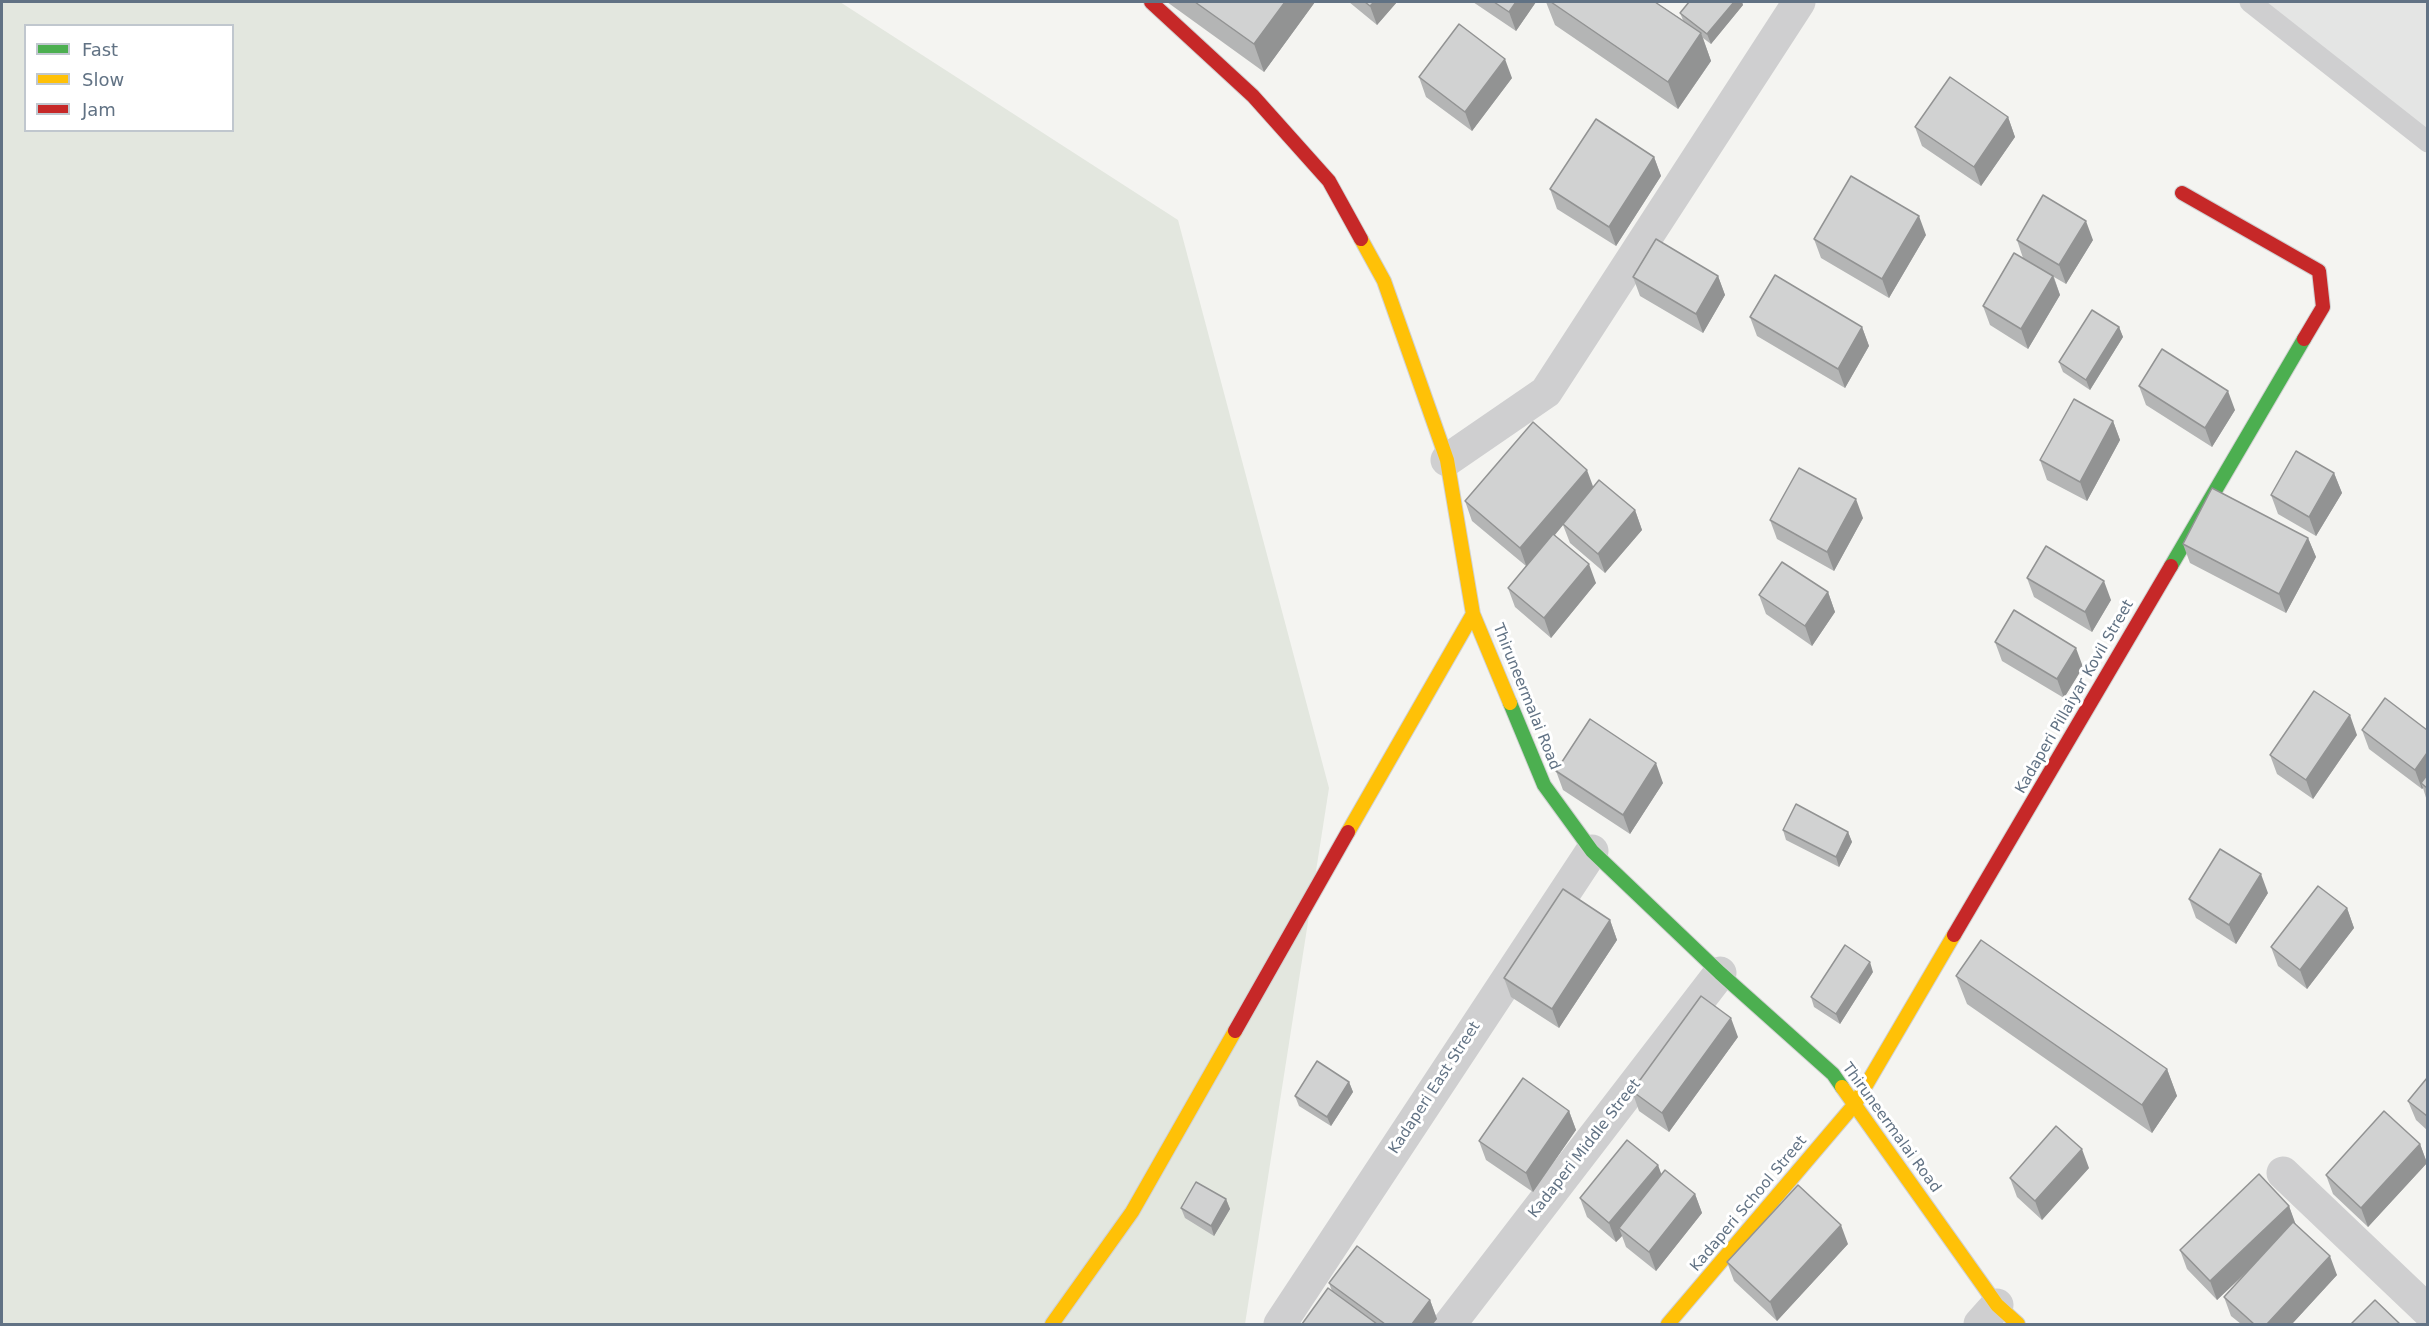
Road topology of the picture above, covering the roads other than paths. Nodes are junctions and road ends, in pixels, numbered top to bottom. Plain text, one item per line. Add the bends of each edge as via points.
1 (1151, 2) edge
2 (1799, 2) edge
3 (2250, 2) edge
4 (2427, 142) edge
5 (2182, 193) dead end
6 (1447, 460) junction
7 (1473, 614) junction
8 (1592, 852) junction
9 (1720, 973) junction
10 (1855, 1104) junction
11 (2283, 1173) dead end
12 (2427, 1311) edge
13 (1999, 1318) edge
14 (1052, 1324) edge
15 (1280, 1324) edge
16 (1450, 1324) edge
17 (1668, 1324) edge

1 - 6 street, Thiruneermalai Road via 1253,96 1329,181 1384,281
2 - 6 street via 1546,392
3 - 4 lane
5 - 10 street, Kadaperi Pillaiyar Kovil Street via 2319,271 2323,307
6 - 7 street, Thiruneermalai Road
7 - 8 street, Thiruneermalai Road via 1544,785
7 - 14 street via 1132,1212
8 - 9 street, Thiruneermalai Road
8 - 15 street, Kadaperi East Street
9 - 10 street, Thiruneermalai Road via 1833,1074
9 - 16 street, Kadaperi Middle Street
10 - 13 street, Thiruneermalai Road
10 - 17 street, Kadaperi School Street
11 - 12 street

